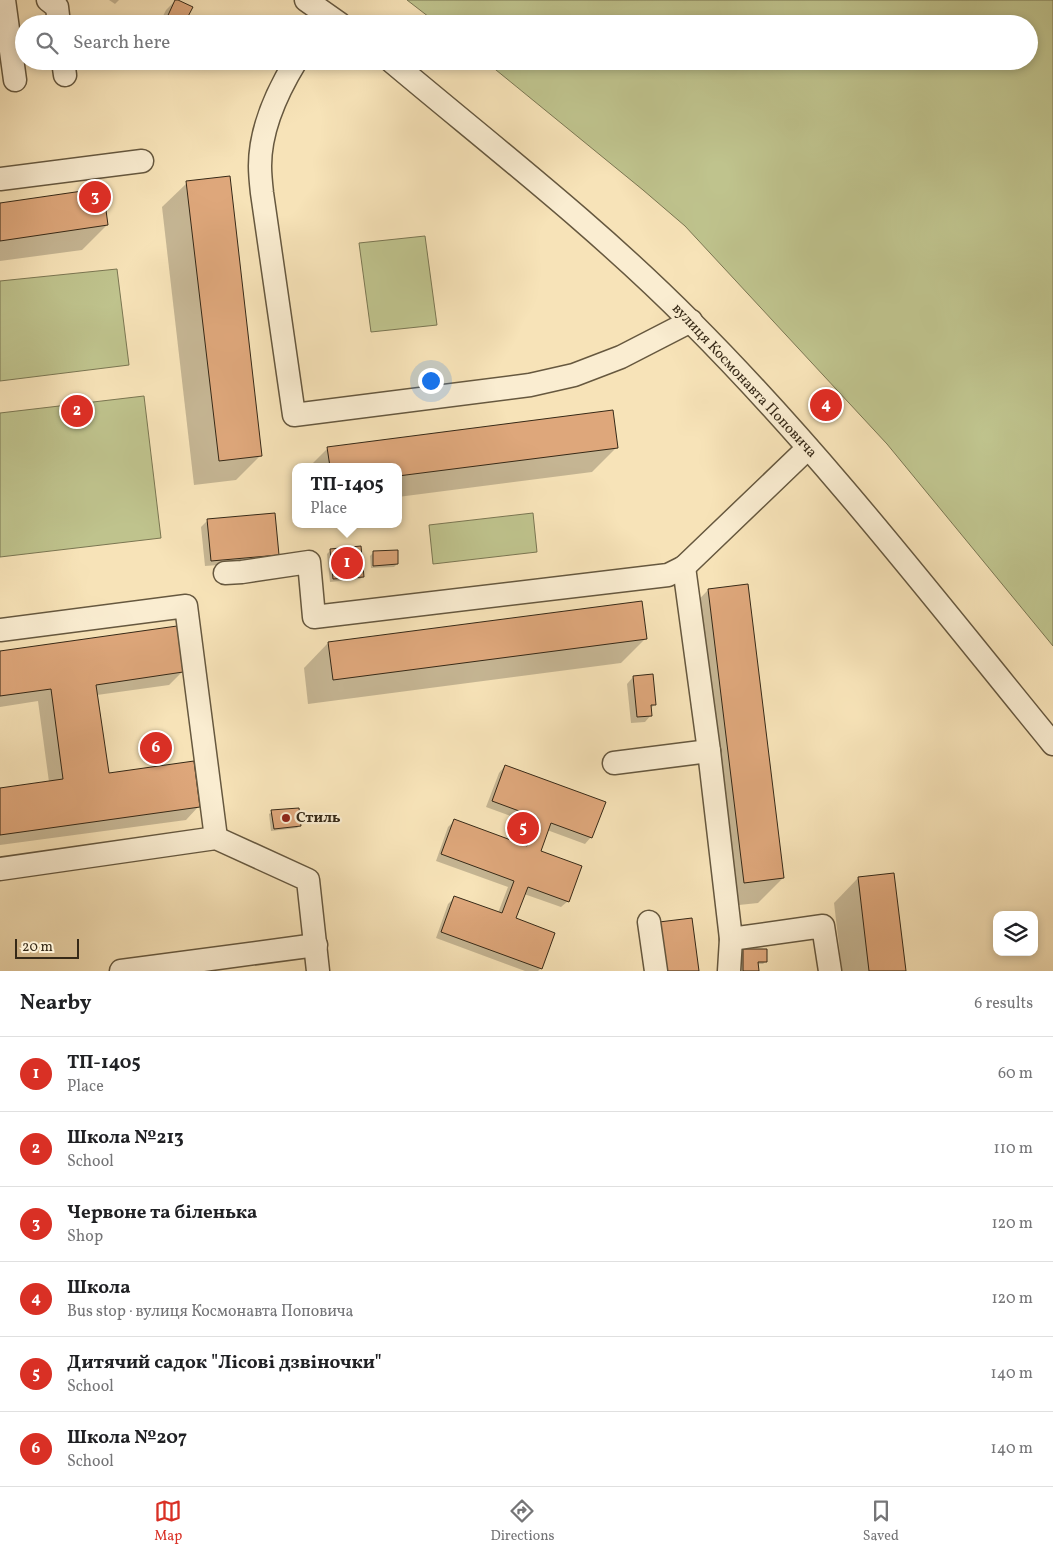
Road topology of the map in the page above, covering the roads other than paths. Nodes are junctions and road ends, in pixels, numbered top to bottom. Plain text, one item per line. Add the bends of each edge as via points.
1 (4, 0) edge
2 (48, 0) edge
3 (306, 0) edge
4 (58, 15) edge
5 (324, 15) edge
6 (291, 70) edge
7 (402, 70) edge
8 (15, 80) dead end
9 (142, 161) dead end
10 (0, 179) edge
11 (690, 321) junction
12 (808, 448) junction
13 (684, 567) junction
14 (225, 573) dead end
15 (0, 630) edge
16 (1053, 744) edge
17 (709, 751) junction
18 (614, 763) dead end
19 (216, 838) junction
20 (0, 869) edge
21 (649, 922) dead end
22 (731, 939) junction
23 (316, 945) junction
24 (121, 971) edge
25 (318, 971) edge
26 (656, 971) edge
27 (728, 971) edge
28 (830, 971) edge

1 - 8 street
2 - 4 street via 57,7
3 - 5 street
6 - 11 street via 274,104 262,140 260,166 294,415 530,385 574,375 621,357
7 - 11 street, вулиця Космонавта Поповича via 593,230
9 - 10 street
11 - 12 street, вулиця Космонавта Поповича
12 - 13 street
12 - 16 street, вулиця Космонавта Поповича
13 - 14 street via 668,575 314,617 310,562
13 - 17 street
15 - 19 street via 186,606
17 - 18 street
17 - 22 street
19 - 20 street
19 - 23 street via 308,880
21 - 26 street
22 - 27 street
22 - 28 street via 823,926
23 - 24 street
23 - 25 street

